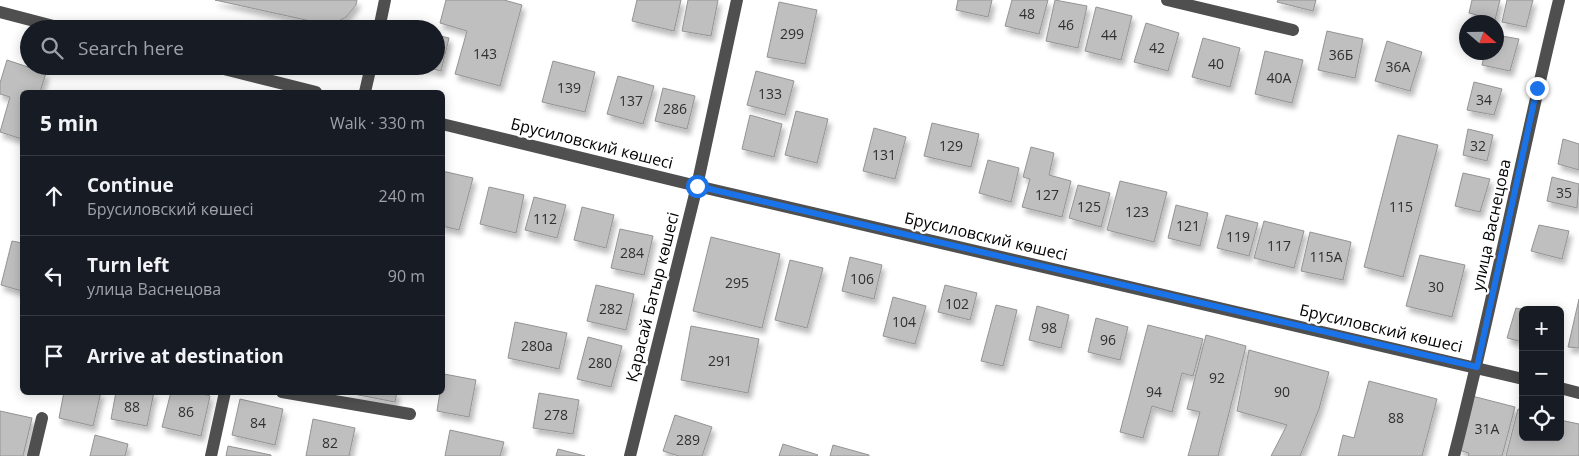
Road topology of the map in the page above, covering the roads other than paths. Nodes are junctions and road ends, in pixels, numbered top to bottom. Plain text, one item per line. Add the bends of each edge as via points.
1 (385, 0) edge
2 (738, 0) edge
3 (1166, 0) edge
4 (1559, 0) edge
5 (0, 12) edge
6 (30, 20) edge
7 (381, 20) edge
8 (1294, 30) dead end
9 (248, 75) edge
10 (369, 75) edge
11 (308, 90) edge
12 (365, 90) edge
13 (445, 125) edge
14 (697, 186) junction
15 (1477, 367) junction
16 (1519, 378) edge
17 (1564, 389) edge
18 (1579, 393) edge
19 (224, 395) edge
20 (299, 395) edge
21 (410, 414) dead end
22 (42, 418) dead end
23 (33, 456) edge
24 (211, 456) edge
25 (630, 456) edge
26 (1454, 456) edge

1 - 7 street
2 - 14 street, Қарасай Батыр көшесі
3 - 8 street
4 - 15 street, улица Васнецова
5 - 6 street
9 - 11 street
10 - 12 street
13 - 14 street, Брусиловский көшесі
14 - 15 street, Брусиловский көшесі
14 - 25 street, Қарасай Батыр көшесі
15 - 16 street, Брусиловский көшесі
15 - 26 street, улица Васнецова
17 - 18 street
19 - 24 street
20 - 21 street
22 - 23 street

